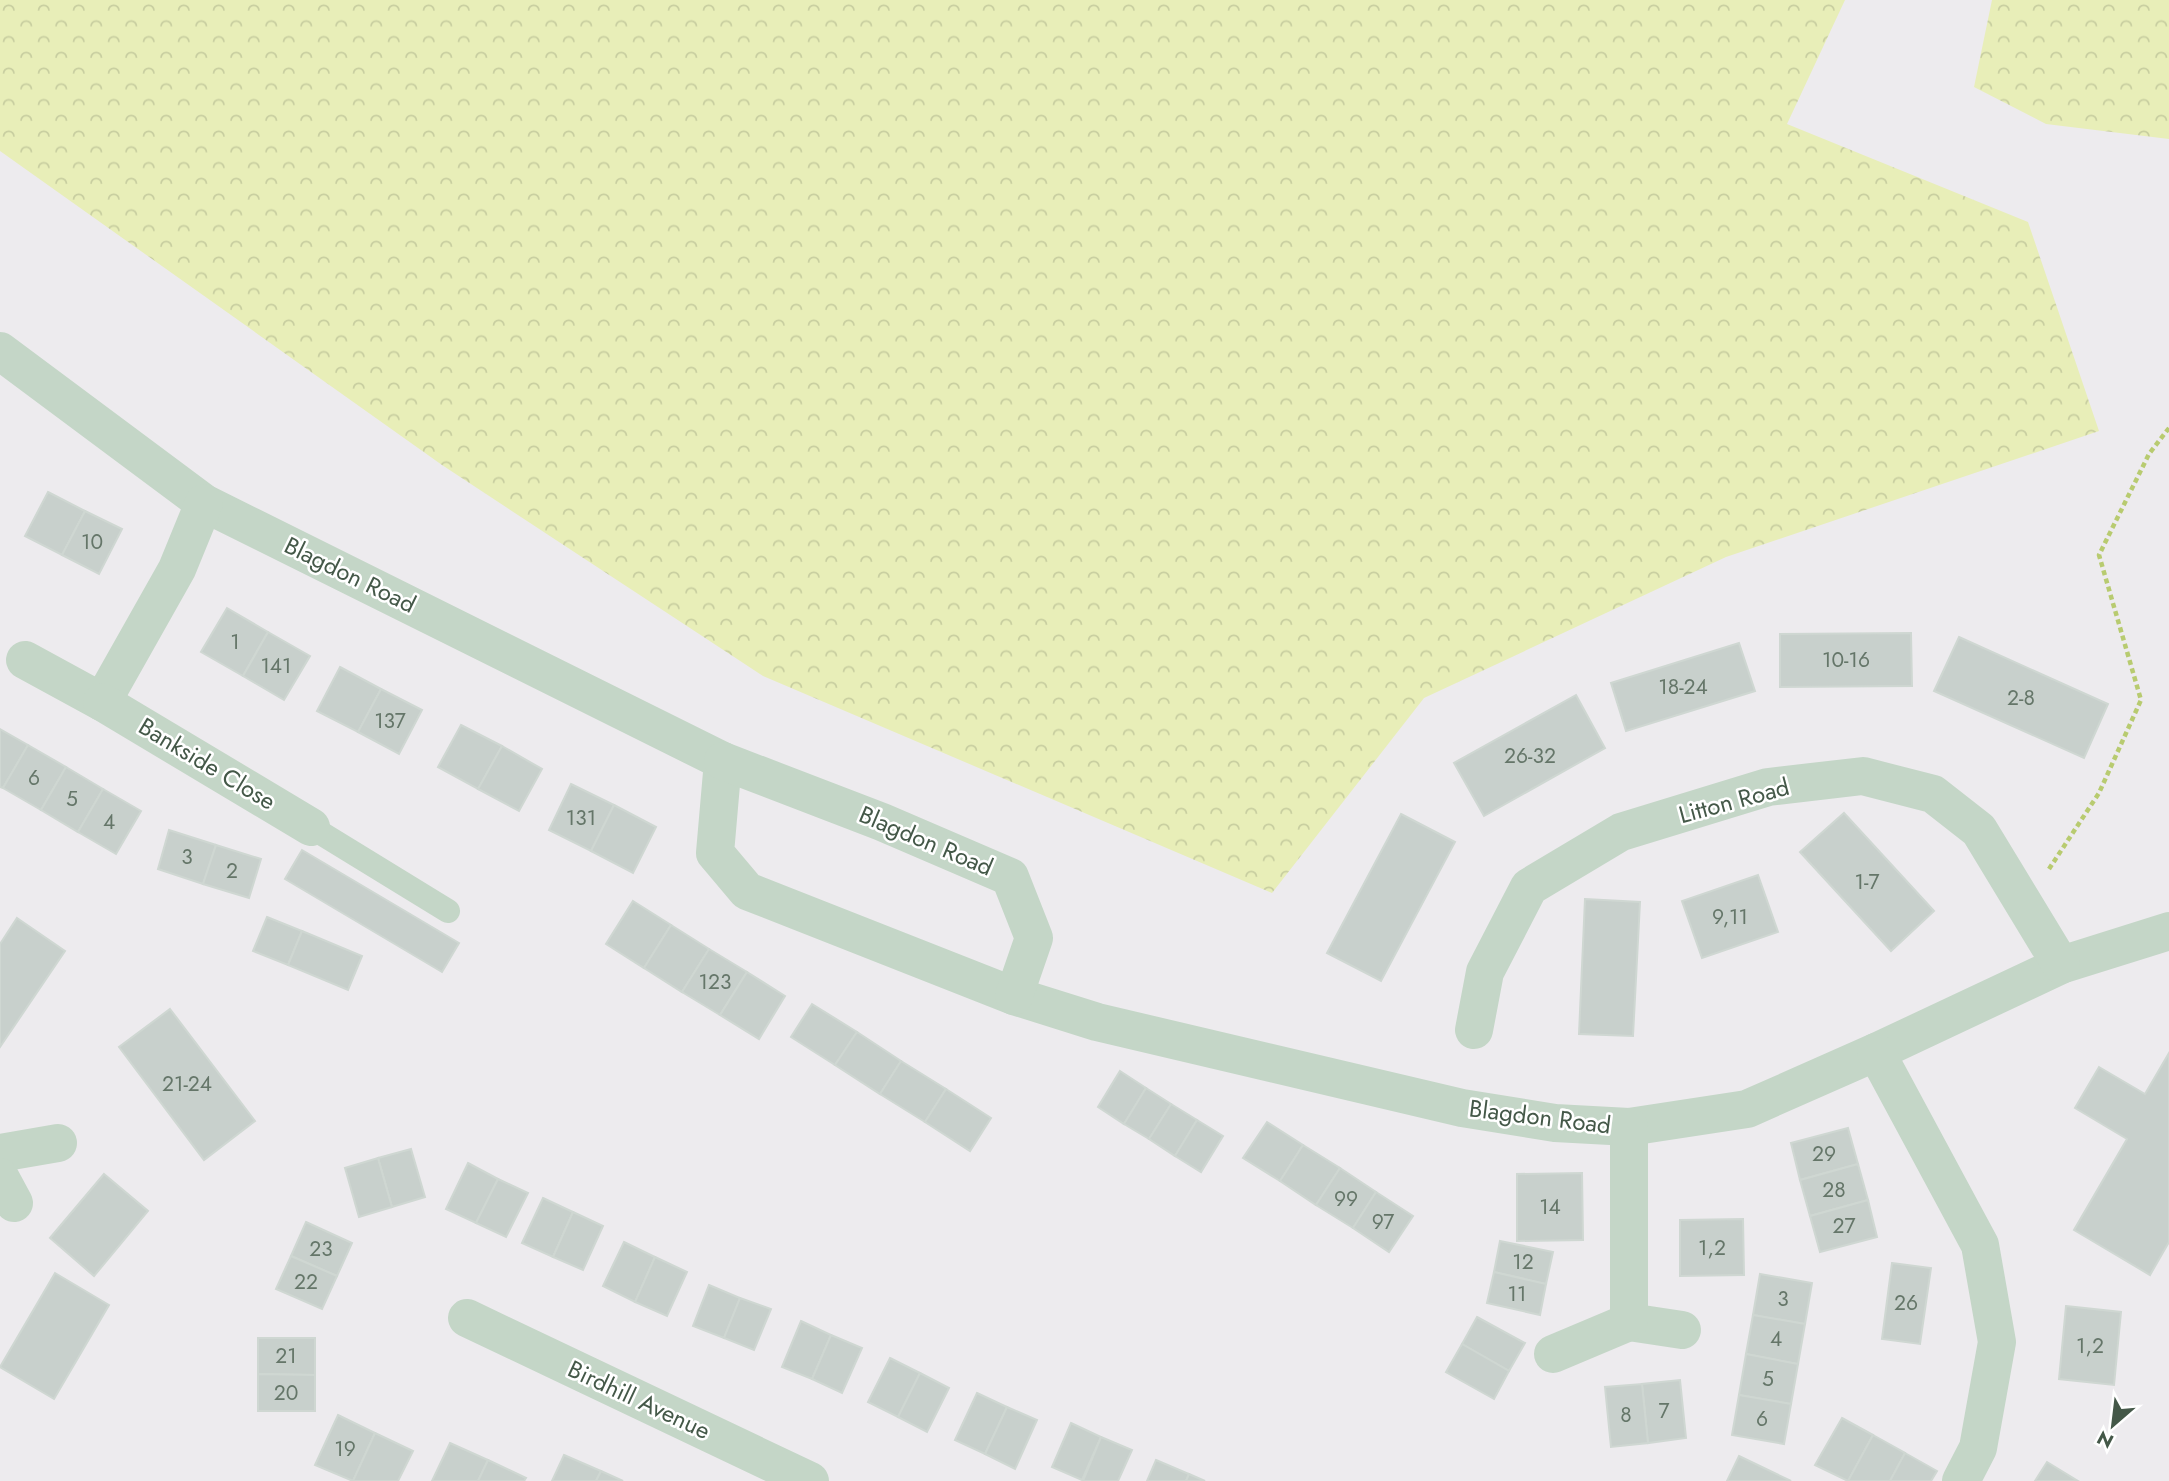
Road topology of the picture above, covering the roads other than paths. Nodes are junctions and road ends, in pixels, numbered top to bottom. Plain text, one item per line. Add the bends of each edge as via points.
1 (0, 351) edge
2 (204, 503) junction
3 (24, 660) dead end
4 (102, 702) junction
5 (723, 761) junction
6 (311, 827) joint
7 (449, 911) dead end
8 (2169, 931) edge
9 (2061, 965) junction
10 (1014, 996) junction
11 (1474, 1030) dead end
12 (1875, 1052) junction
13 (1629, 1127) junction
14 (58, 1143) dead end
15 (0, 1153) edge
16 (467, 1318) dead end
17 (1629, 1322) junction
18 (1682, 1330) dead end
19 (1553, 1354) dead end
20 (810, 1481) edge
21 (1961, 1481) edge

1 - 2 street, Blagdon Road
2 - 4 street via 177,569
2 - 5 street, Blagdon Road
3 - 4 street, Bankside Close
4 - 6 street, Bankside Close
5 - 10 street, Blagdon Road via 715,853 747,891
5 - 10 street, Blagdon Road via 1010,877 1034,938
6 - 7 lane
8 - 9 street, Blagdon Road
9 - 11 street, Litton Road via 1979,830 1933,794 1863,776 1768,787 1621,832 1529,887 1485,972
9 - 12 street, Blagdon Road
10 - 13 street, Blagdon Road via 1097,1022 1462,1108 1555,1123
12 - 13 street, Blagdon Road via 1746,1109
12 - 21 street via 1980,1245 1997,1342 1978,1448
13 - 17 street
14 - 15 street
16 - 20 street, Birdhill Avenue
17 - 18 street
17 - 19 street

